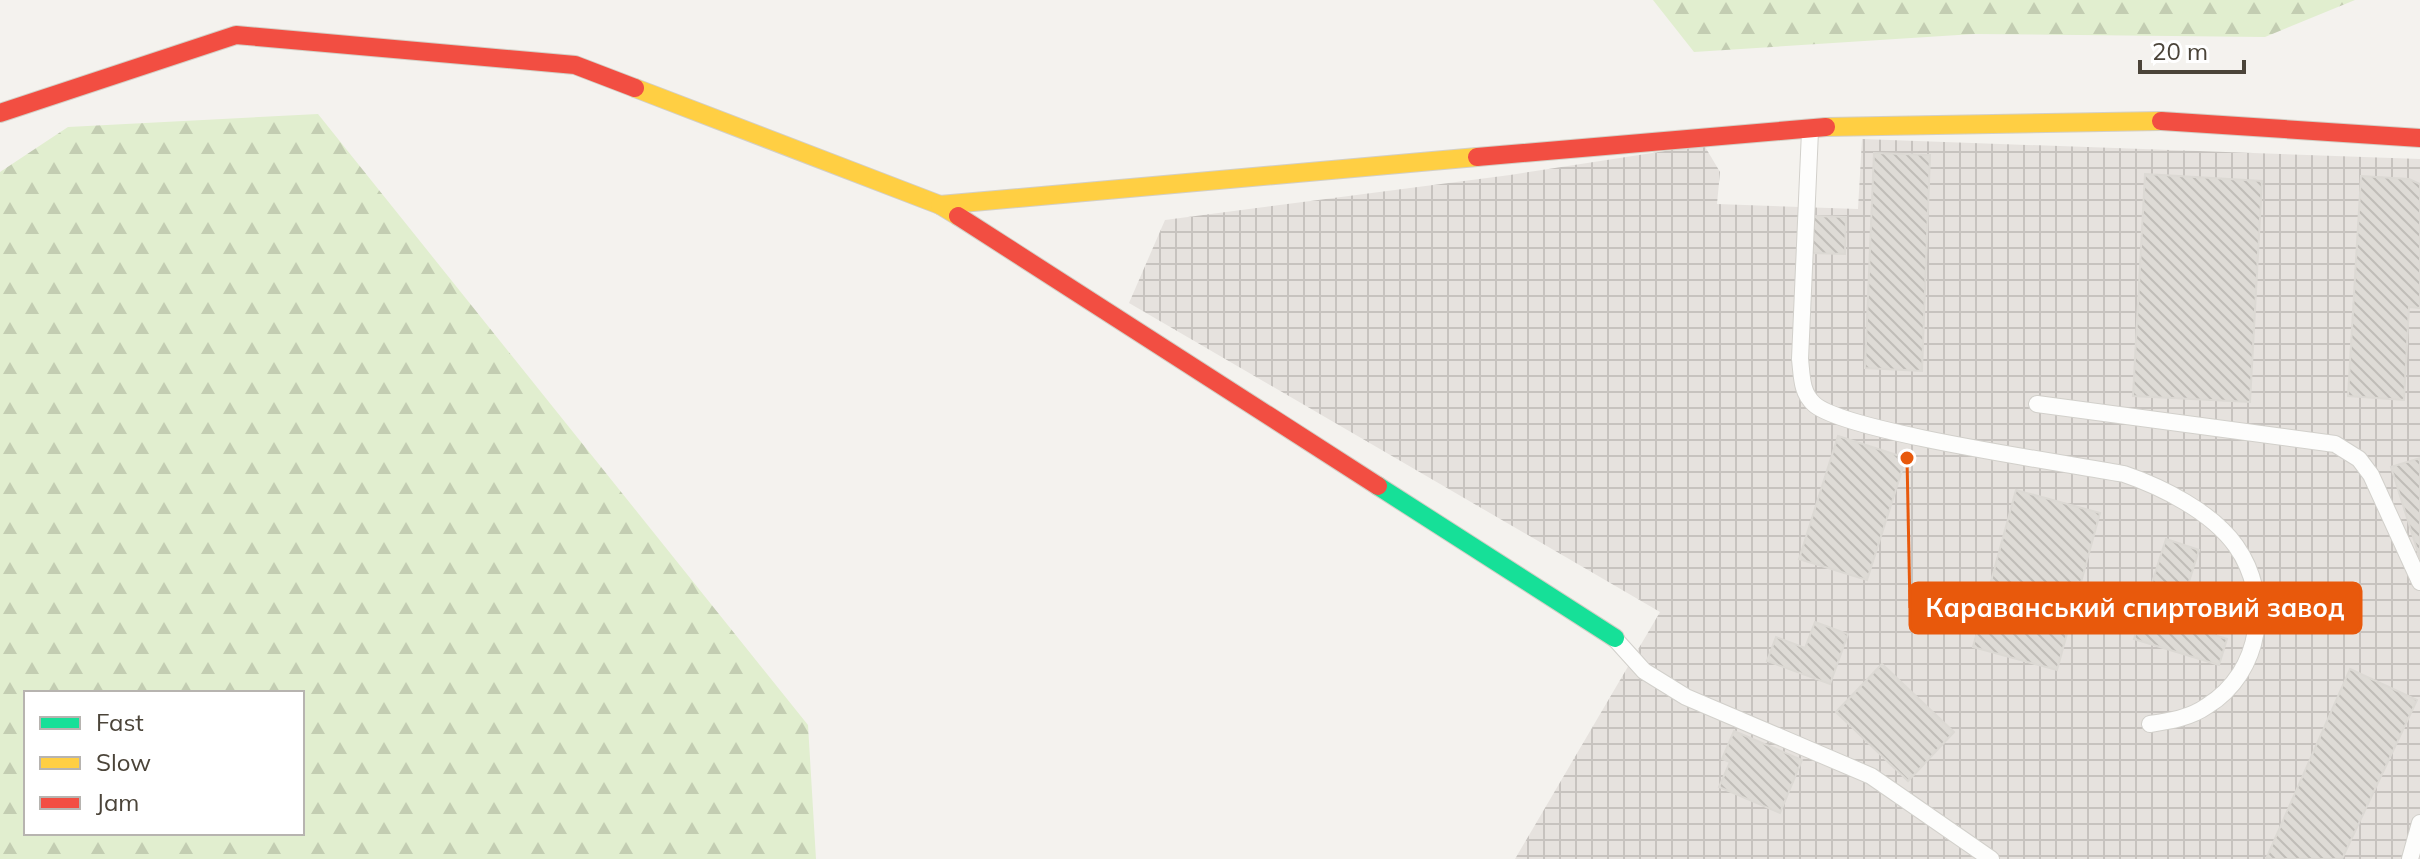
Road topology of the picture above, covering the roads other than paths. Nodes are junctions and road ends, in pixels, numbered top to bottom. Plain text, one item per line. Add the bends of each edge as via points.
1 (0, 113) edge
2 (1810, 128) junction
3 (2420, 138) edge
4 (940, 205) junction
5 (2037, 404) dead end
6 (2420, 582) edge
7 (1615, 638) joint
8 (2150, 724) dead end
9 (2420, 823) edge
10 (1991, 859) edge
11 (2410, 859) edge

1 - 4 street via 236,35 575,65
2 - 3 street via 2158,121
2 - 4 street
2 - 8 lane via 1800,359 1803,389 1816,406 1874,428 2124,474 2155,485 2212,523 2235,544 2250,570 2258,600 2257,631 2248,660 2231,686 2208,706 2180,719
4 - 7 street
5 - 6 lane via 2335,444 2359,459 2371,475
7 - 10 lane via 1644,671 1686,697 1871,776
9 - 11 lane

